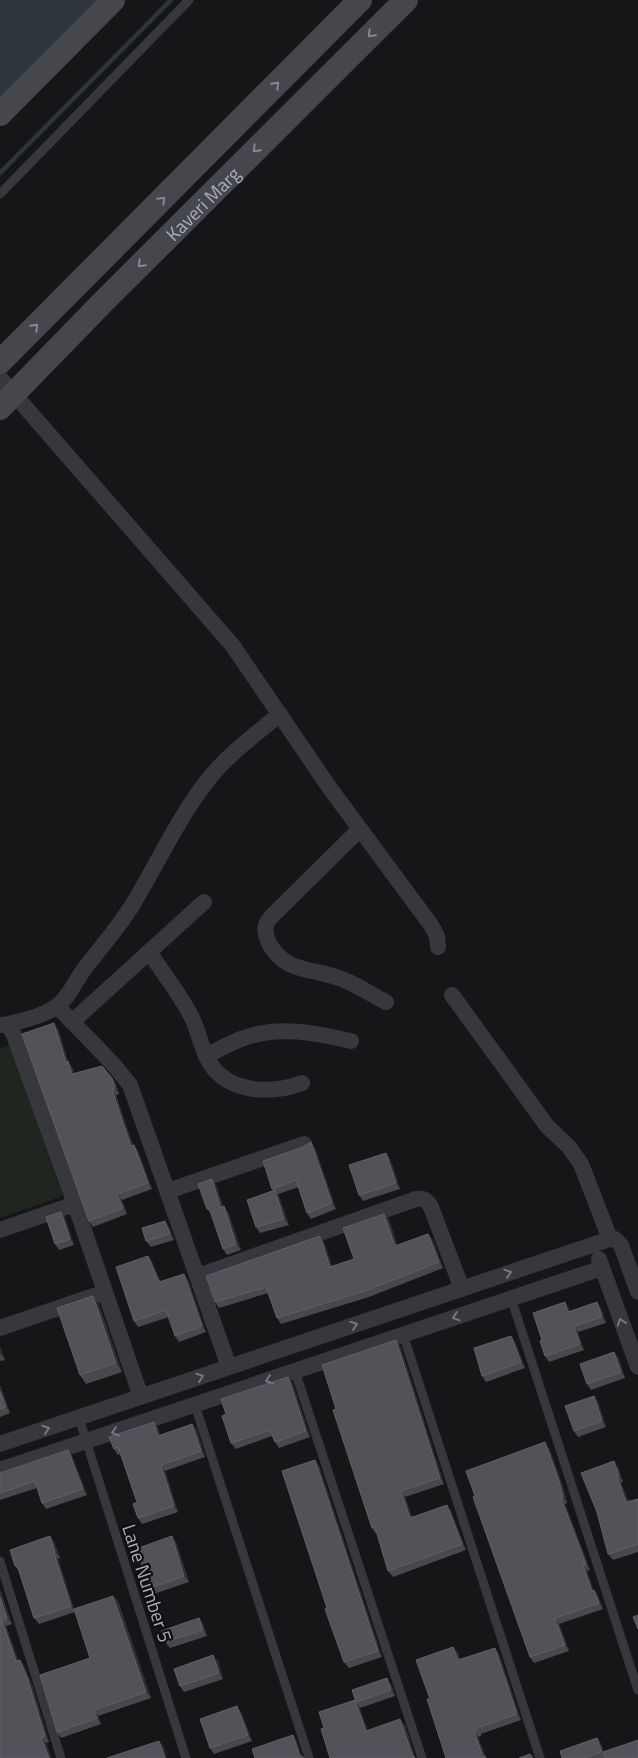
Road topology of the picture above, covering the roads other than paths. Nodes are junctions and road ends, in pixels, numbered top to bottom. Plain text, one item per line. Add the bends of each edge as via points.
1 (113, 0) edge
2 (189, 0) edge
3 (360, 0) edge
4 (406, 0) edge
5 (0, 114) edge
6 (0, 194) edge
7 (0, 362) edge
8 (5, 393) edge
9 (280, 714) junction
10 (360, 829) junction
11 (204, 902) dead end
12 (438, 947) dead end
13 (150, 953) junction
14 (452, 995) dead end
15 (386, 1002) dead end
16 (57, 1006) junction
17 (72, 1022) junction
18 (3, 1025) edge
19 (351, 1041) dead end
20 (206, 1056) junction
21 (302, 1083) dead end
22 (304, 1144) edge
23 (168, 1191) junction
24 (75, 1204) junction
25 (0, 1230) edge
26 (615, 1242) junction
27 (594, 1245) junction
28 (602, 1268) junction
29 (198, 1276) junction
30 (462, 1289) junction
31 (105, 1292) junction
32 (638, 1292) edge
33 (511, 1298) junction
34 (0, 1328) edge
35 (403, 1334) junction
36 (229, 1367) junction
37 (638, 1368) edge
38 (295, 1371) junction
39 (141, 1397) junction
40 (195, 1405) junction
41 (79, 1418) junction
42 (86, 1441) junction
43 (0, 1444) edge
44 (0, 1470) edge
45 (0, 1561) edge
46 (638, 1690) edge
47 (61, 1758) edge
48 (186, 1758) edge
49 (309, 1758) edge
50 (422, 1758) edge
51 (540, 1758) edge

1 - 5 street
2 - 6 lane
7 -> 3 street, Kaveri Marg
4 -> 8 street, Kaveri Marg via 102,303
8 - 9 street via 222,631
9 - 10 street
9 - 16 street via 239,748 208,780 111,936
10 - 12 street via 431,925
10 - 15 street via 272,916 264,928 284,962 345,980
11 - 13 street
13 - 17 street
13 - 20 street via 190,1015
14 - 26 street via 547,1126 582,1164
16 - 17 street
16 - 18 street via 38,1016
17 - 23 street via 130,1085
18 - 24 street via 10,1027 14,1035
19 - 20 street via 309,1033 271,1032 244,1037
20 - 21 street via 215,1071 251,1089 287,1089
22 - 23 street
23 - 29 street
24 - 25 street
24 - 31 street
26 - 27 street
26 - 32 street
27 - 28 street
30 -> 27 street
28 - 33 street
37 -> 28 street
29 - 30 street via 423,1198 431,1207
29 - 36 street
36 -> 30 street
31 - 34 street
31 - 39 street
33 -> 35 street
33 - 46 lane
35 - 38 street
35 - 51 lane
39 -> 36 street
38 -> 40 street
38 - 50 lane
39 - 41 street
40 -> 42 street
40 - 49 lane
41 - 42 lane, Lane Number 5
43 -> 41 street
42 - 44 street
42 - 48 lane, Lane Number 5
45 - 47 lane

